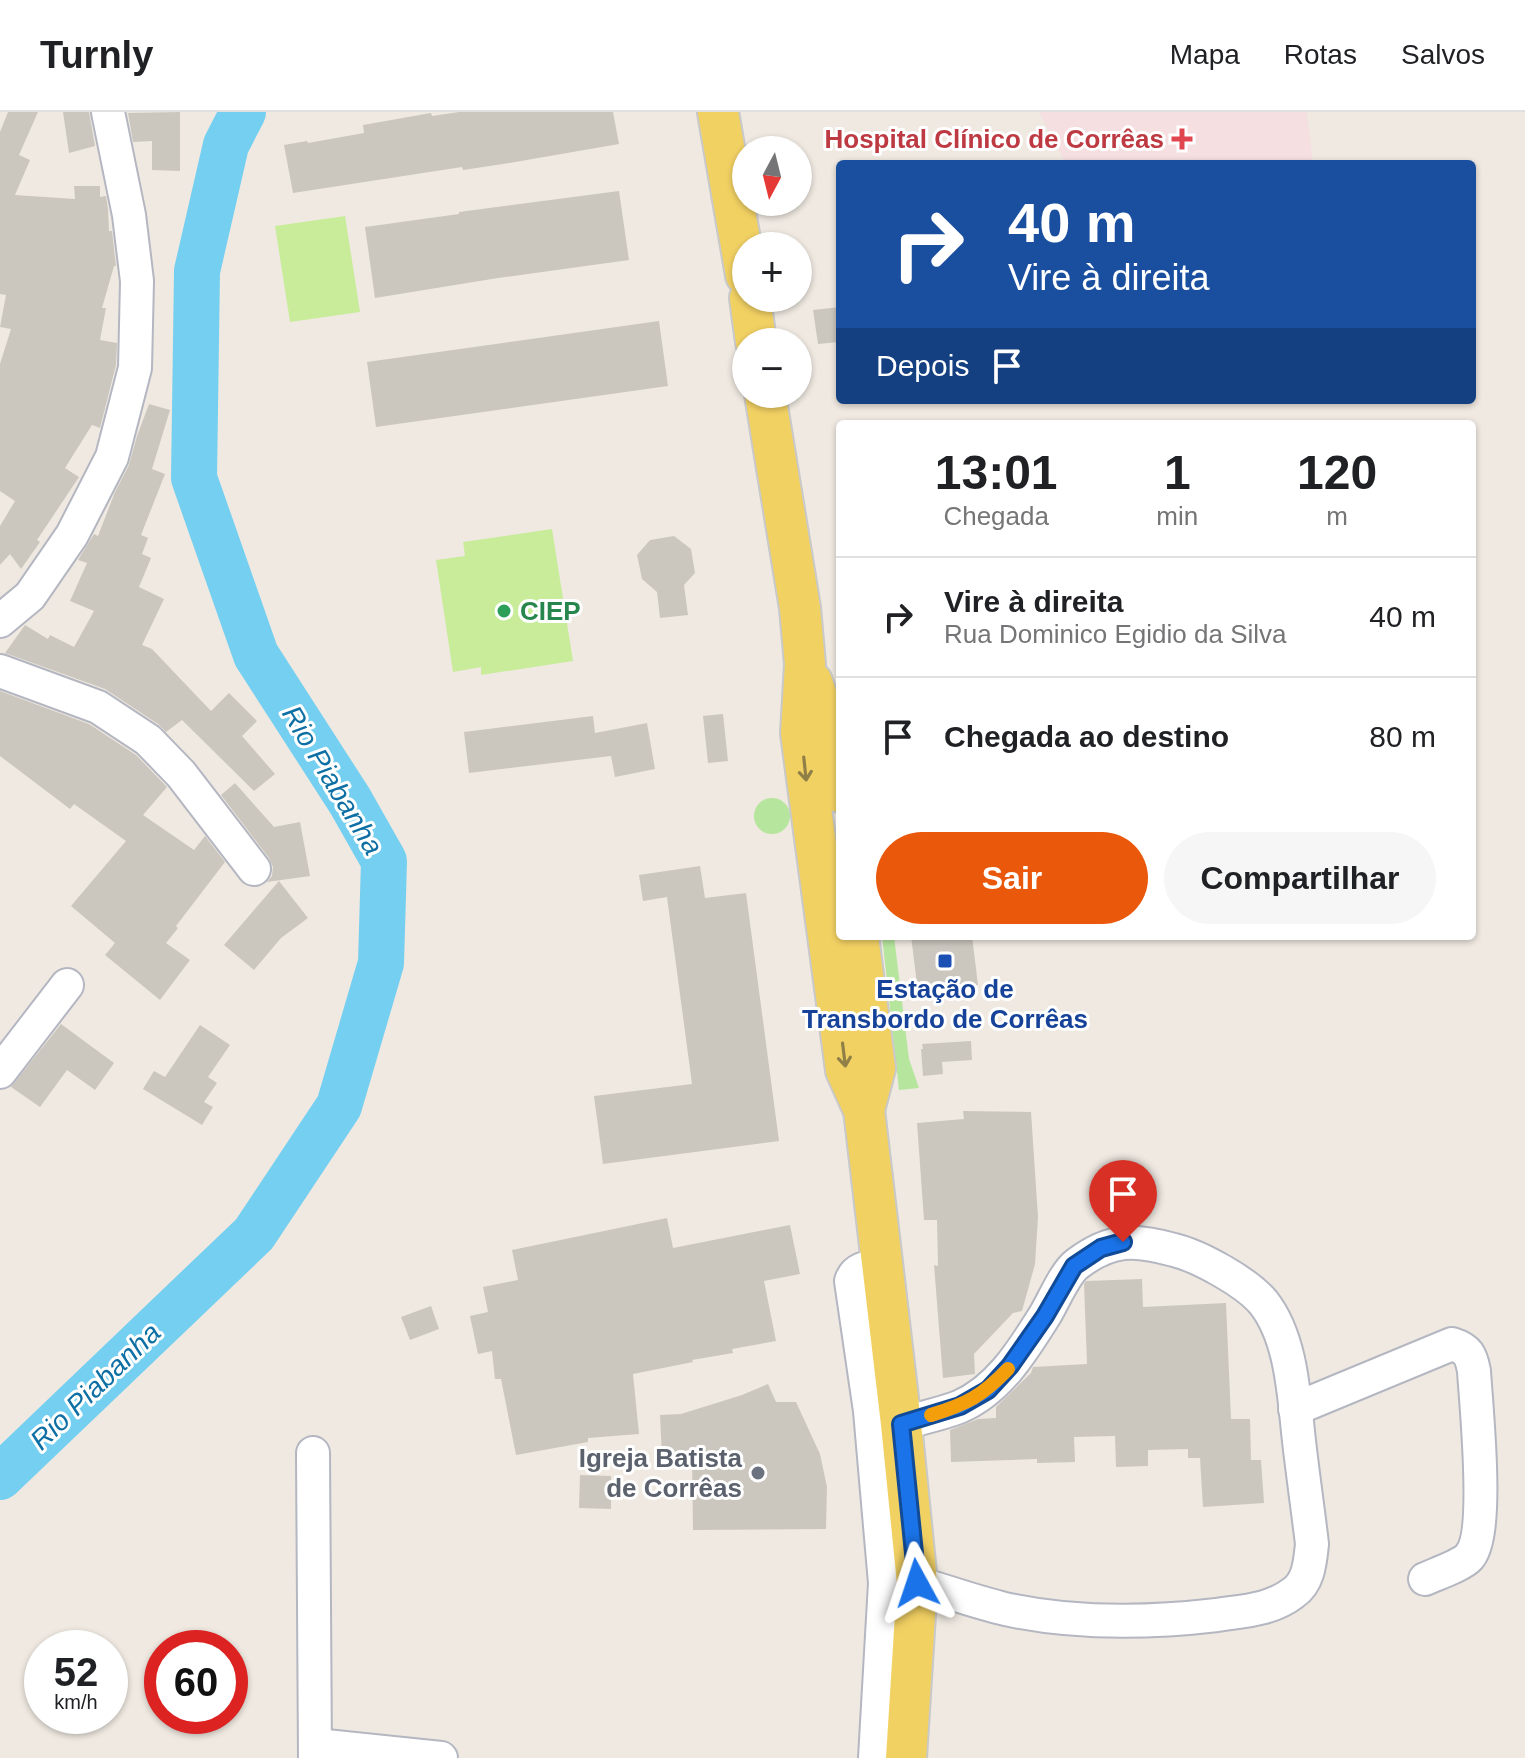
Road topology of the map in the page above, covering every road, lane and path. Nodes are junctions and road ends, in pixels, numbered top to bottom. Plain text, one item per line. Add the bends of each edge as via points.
1 (108, 112) edge
2 (718, 112) edge
3 (739, 232) edge
4 (767, 408) edge
5 (0, 621) edge
6 (805, 664) junction
7 (0, 671) edge
8 (836, 770) edge
9 (254, 869) dead end
10 (859, 940) edge
11 (67, 985) dead end
12 (0, 1072) edge
13 (864, 1110) junction
14 (883, 1265) junction
15 (1295, 1409) junction
16 (901, 1424) junction
17 (313, 1453) dead end
18 (1425, 1579) dead end
19 (917, 1583) junction
20 (315, 1752) edge
21 (441, 1758) edge
22 (875, 1758) edge
23 (906, 1758) edge

1 - 5 street via 137,281 135,368 112,457 72,535 30,596
2 - 3 main road
4 - 6 main road
6 - 8 main road via 829,731
6 -> 13 main road via 801,733 807,784 846,1070
7 - 9 street via 98,707 148,740
10 - 13 main road via 875,1068
11 - 12 street
13 - 14 main road
14 - 16 main road
14 - 22 street via 862,1268 851,1281 870,1411 885,1583
15 - 16 street via 1280,1331 1262,1301 1210,1264 1179,1251 1123,1242 1101,1248 1074,1266 1045,1316 988,1390 960,1406
15 - 18 street via 1452,1344 1471,1358 1481,1504 1477,1543 1468,1558
15 - 19 street via 1312,1544 1310,1570 1294,1593 1260,1609 1186,1619 1054,1616 1005,1609
16 - 19 main road
17 - 20 street
19 - 23 main road
20 - 21 street

